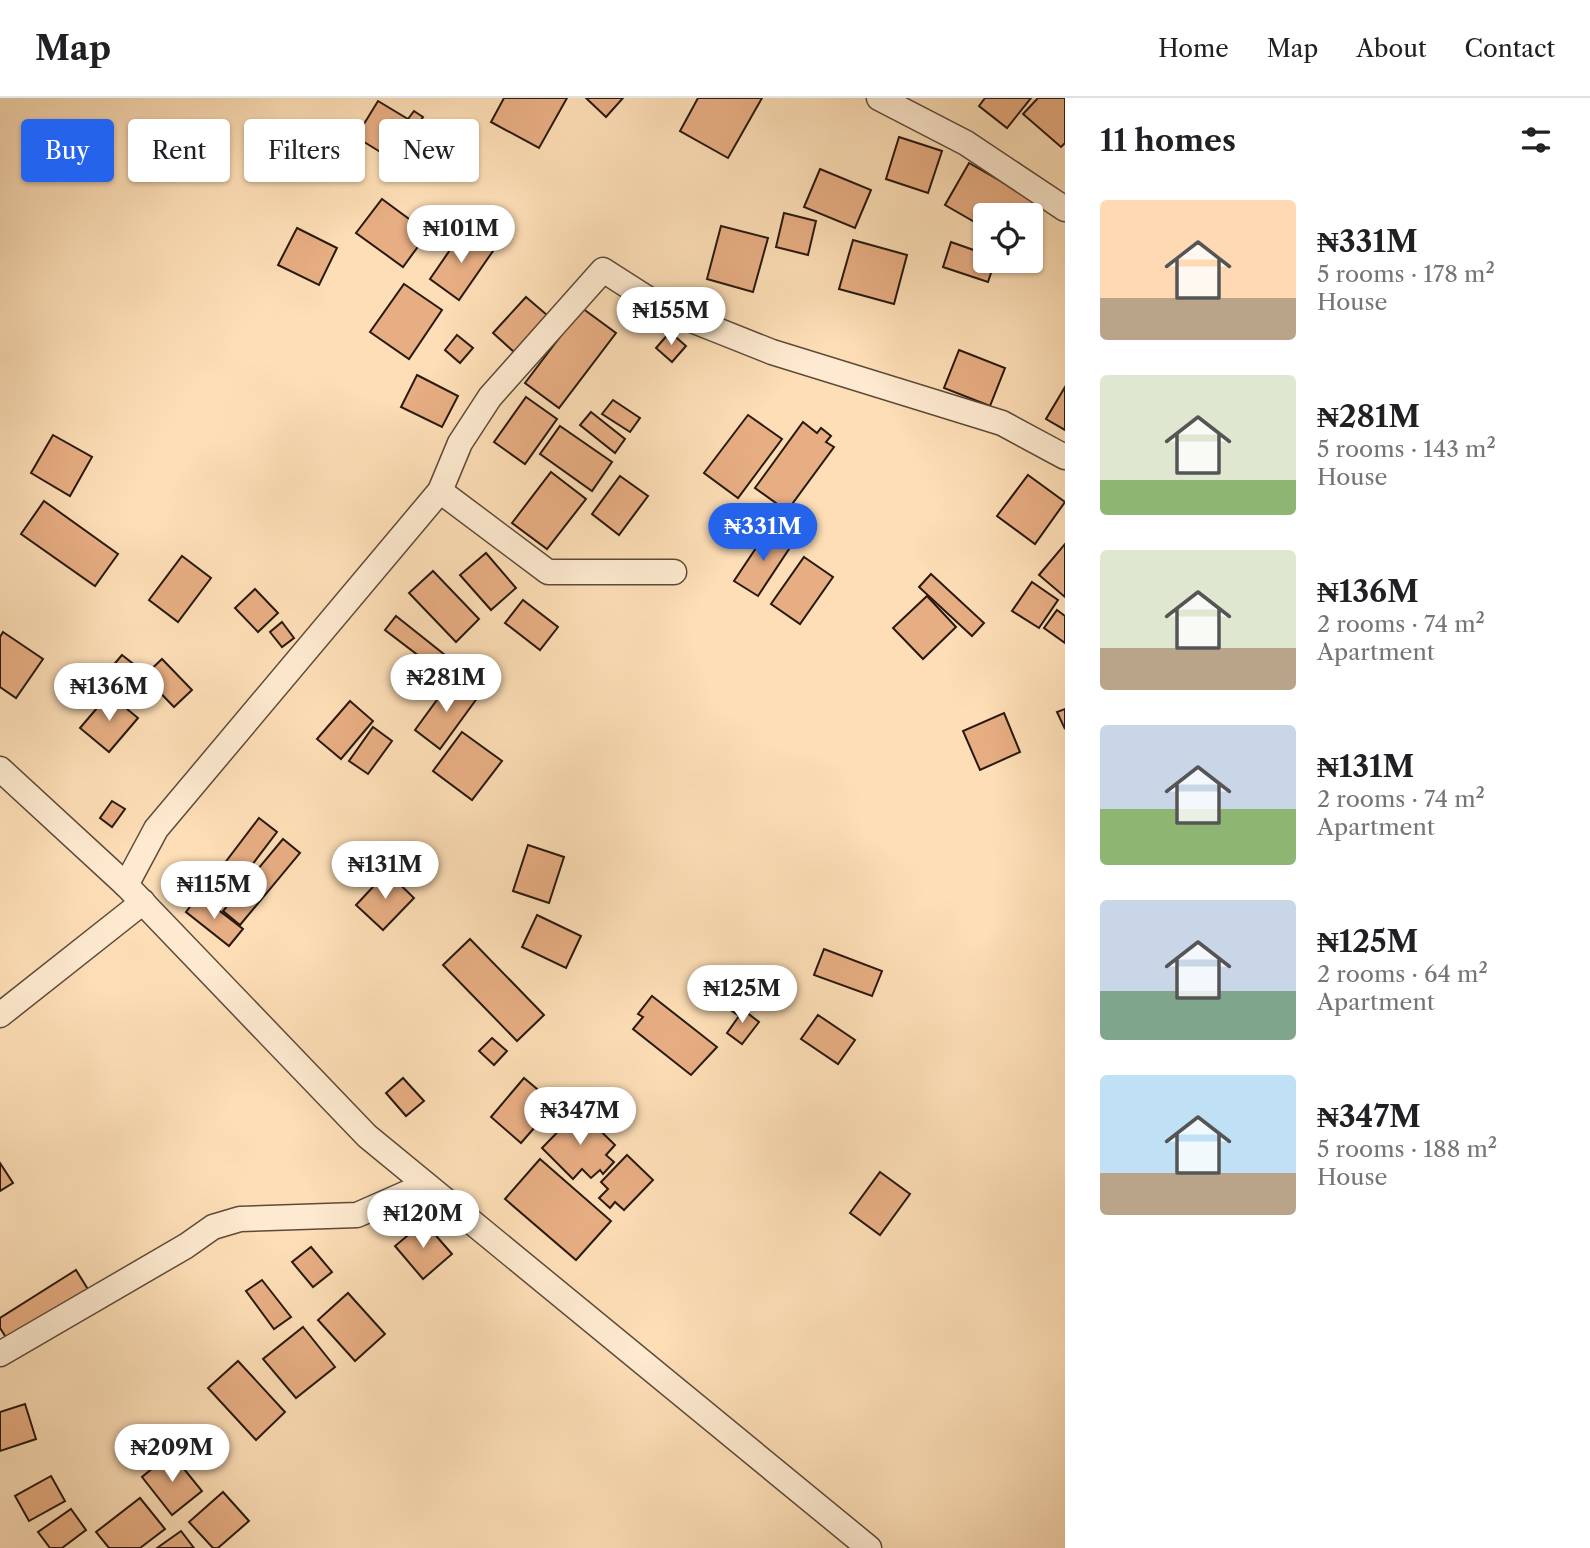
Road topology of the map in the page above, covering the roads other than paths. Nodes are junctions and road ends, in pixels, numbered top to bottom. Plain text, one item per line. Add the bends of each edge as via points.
1 (879, 98) edge
2 (1065, 209) edge
3 (1065, 457) edge
4 (440, 491) junction
5 (674, 572) dead end
6 (0, 769) edge
7 (134, 893) junction
8 (0, 1015) edge
9 (425, 1185) junction
10 (0, 1354) edge
11 (870, 1548) edge

1 - 2 street via 966,143
3 - 4 street via 1002,423 772,352 676,314 603,270 490,397 460,443
4 - 5 street via 548,572
4 - 7 street via 156,829
6 - 7 street
7 - 8 street
7 - 9 street via 367,1136
9 - 10 street via 357,1215 240,1219 213,1227
9 - 11 street

